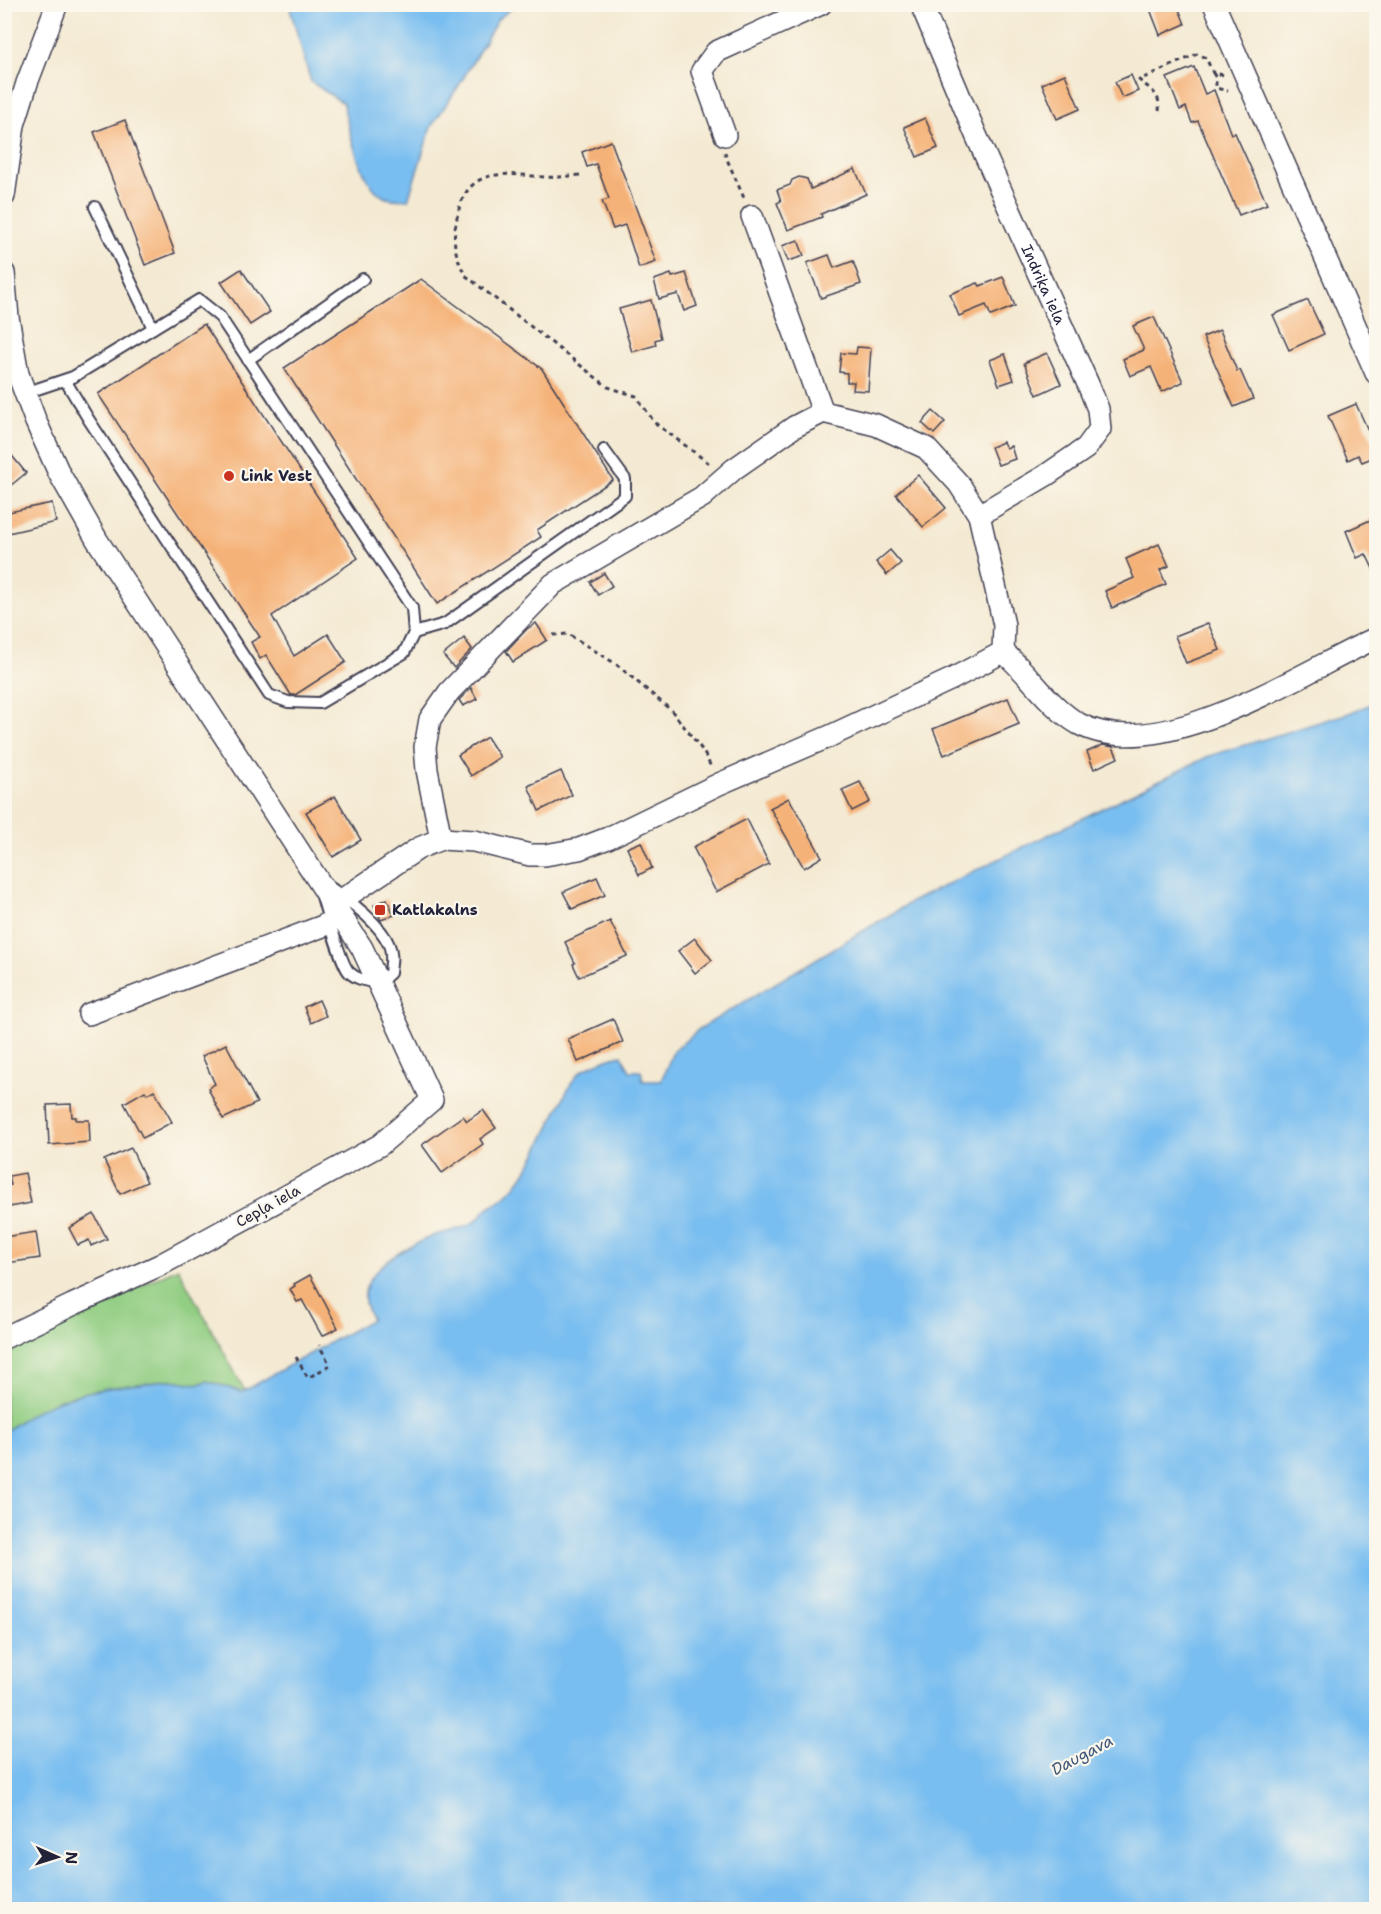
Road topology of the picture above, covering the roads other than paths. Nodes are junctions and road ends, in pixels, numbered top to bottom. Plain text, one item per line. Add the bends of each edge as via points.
1 (57, 4) edge
2 (821, 4) edge
3 (921, 4) edge
4 (1214, 4) edge
5 (725, 135) road end
6 (4, 196) edge
7 (95, 207) dead end
8 (752, 216) road end
9 (4, 273) edge
10 (363, 279) dead end
11 (153, 328) junction
12 (248, 360) junction
13 (1377, 373) edge
14 (65, 380) junction
15 (25, 393) junction
16 (823, 412) junction
17 (603, 450) dead end
18 (979, 515) junction
19 (414, 633) junction
20 (1377, 638) edge
21 (1003, 652) junction
22 (441, 839) junction
23 (338, 910) junction
24 (89, 1014) dead end
25 (4, 1338) edge

1 - 6 street via 14,125
2 - 5 street via 716,52 702,71
3 - 18 street, Indriķa iela via 1098,408 1100,429 1086,448
4 - 13 street
7 - 11 lane
8 - 16 street
9 - 15 street via 8,317
10 - 12 lane
11 - 12 lane via 199,300 220,317
11 - 14 lane
12 - 19 lane via 412,608
14 - 15 lane
14 - 19 lane via 269,694 288,702 320,703 404,653
15 - 23 street via 59,473 97,540
16 - 18 street via 876,425 926,448 959,484
16 - 22 street via 794,427 702,497 553,584 449,692 430,719 425,747
17 - 19 lane via 625,478 625,496 445,624
18 - 21 street via 1004,625
20 - 21 street via 1209,718 1167,731 1136,735 1097,731 1078,723 1055,706
21 - 22 street via 579,849 530,855 474,841
22 - 23 street via 419,848
23 - 24 street via 323,926
23 - 25 street, Cepļa iela via 362,948 432,1100 380,1145 160,1265

